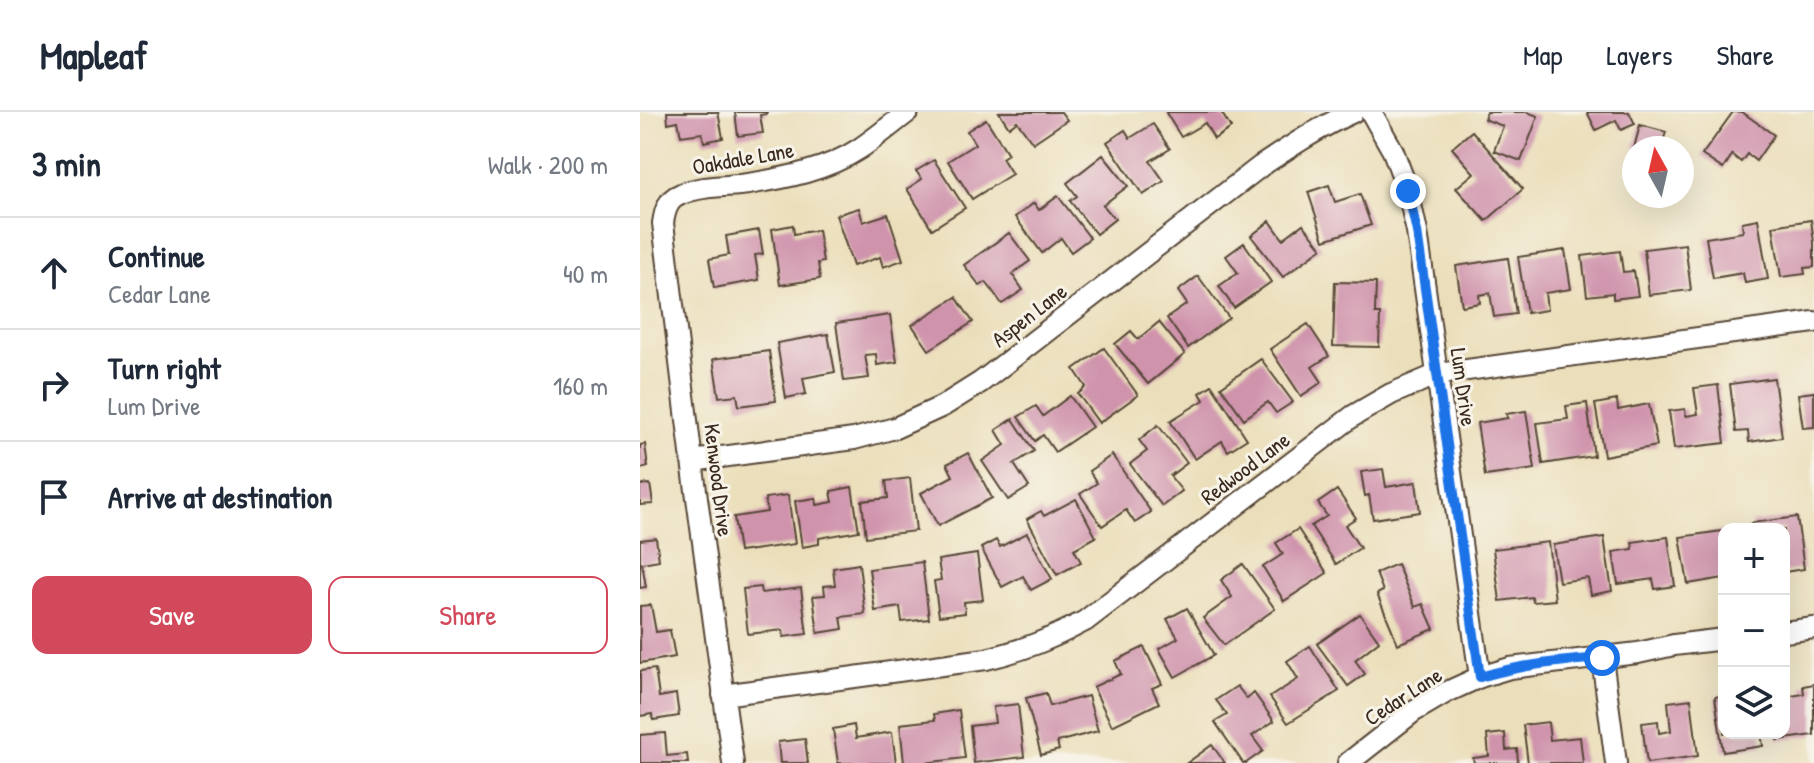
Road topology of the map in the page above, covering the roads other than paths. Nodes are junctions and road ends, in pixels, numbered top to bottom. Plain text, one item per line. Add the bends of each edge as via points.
1 (908, 112) edge
2 (1353, 112) edge
3 (1371, 112) edge
4 (669, 203) joint
5 (1814, 322) edge
6 (1438, 374) junction
7 (692, 461) junction
8 (1814, 628) edge
9 (1790, 631) edge
10 (1718, 640) edge
11 (1602, 658) junction
12 (1480, 677) junction
13 (723, 695) junction
14 (733, 763) edge
15 (1348, 763) edge
16 (1616, 763) edge

1 - 4 street, Oakdale Lane via 831,164 749,184 693,190
2 - 7 street, Aspen Lane via 1261,166 943,406 854,439
3 - 6 street, Lum Drive via 1408,191
4 - 7 street, Kenwood Drive via 663,223
5 - 6 street, Redwood Lane
6 - 12 street, Lum Drive
6 - 13 street, Redwood Lane via 1353,416 1085,621 1051,639 986,659
7 - 13 street, Kenwood Drive
8 - 9 street
10 - 11 street, Cedar Lane
11 - 12 street, Cedar Lane via 1510,668
11 - 16 street
12 - 15 street, Cedar Lane via 1413,712
13 - 14 street, Kenwood Drive

